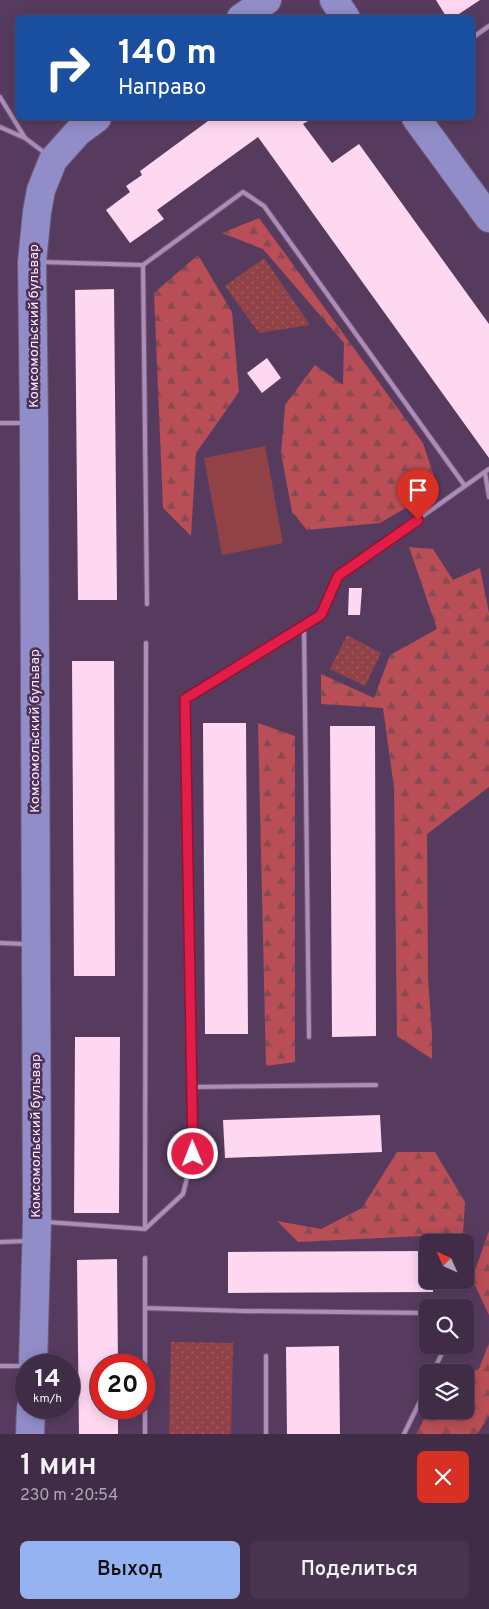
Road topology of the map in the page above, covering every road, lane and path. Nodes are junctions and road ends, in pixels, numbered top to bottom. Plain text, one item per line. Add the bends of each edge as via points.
1 (267, 0) edge
2 (334, 0) edge
3 (245, 15) edge
4 (344, 15) edge
5 (489, 26) edge
6 (475, 36) edge
7 (0, 97) edge
8 (94, 120) edge
9 (417, 120) edge
10 (0, 127) edge
11 (25, 138) junction
12 (54, 160) junction
13 (489, 218) edge
14 (32, 262) junction
15 (144, 265) junction
16 (0, 422) edge
17 (34, 423) junction
18 (487, 470) edge
19 (465, 486) junction
20 (489, 497) edge
21 (147, 604) dead end
22 (304, 625) junction
23 (146, 643) dead end
24 (0, 943) edge
25 (36, 944) junction
26 (309, 1037) dead end
27 (376, 1085) dead end
28 (192, 1087) junction
29 (145, 1229) junction
30 (37, 1231) junction
31 (0, 1242) edge
32 (146, 1258) dead end
33 (146, 1308) junction
34 (419, 1313) edge
35 (33, 1354) edge
36 (266, 1356) dead end
37 (0, 1366) edge
38 (15, 1366) edge
39 (419, 1403) edge
40 (31, 1419) edge
41 (30, 1434) edge
42 (145, 1434) edge
43 (266, 1434) edge
44 (404, 1434) edge

1 - 3 street
2 - 4 street
5 - 6 lane
7 - 11 lane
8 - 12 street, Комсомольский бульвар via 78,132
9 - 13 street
10 - 11 lane
11 - 12 lane
12 - 14 street, Комсомольский бульвар via 40,197
14 - 15 lane
14 - 17 street, Комсомольский бульвар
15 - 19 lane via 243,192 264,206
15 - 21 lane
16 - 17 lane
17 - 25 street, Комсомольский бульвар
18 - 19 lane
18 - 20 lane
19 - 22 lane via 338,576 321,615
22 - 26 lane
22 - 28 lane via 185,699
23 - 29 lane
24 - 25 lane
25 - 30 street, Комсомольский бульвар
27 - 28 lane
28 - 29 lane via 193,1154 183,1194
29 - 30 lane
30 - 31 lane
30 - 35 street, Комсомольский бульвар
32 - 33 lane
33 - 34 lane
33 - 42 lane
36 - 43 lane
37 - 38 lane
39 - 44 lane
40 - 41 street

